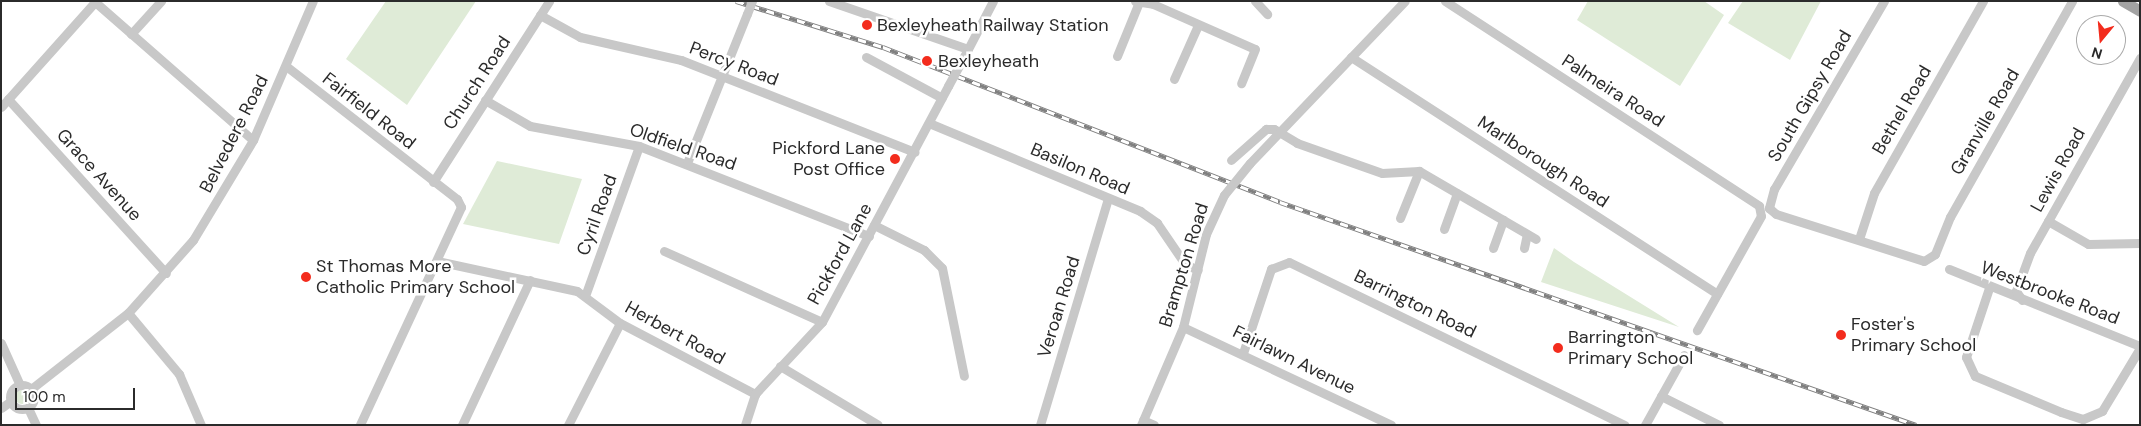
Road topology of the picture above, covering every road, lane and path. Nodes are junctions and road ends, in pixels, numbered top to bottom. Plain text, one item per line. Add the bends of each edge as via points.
1 (161, 1) edge
2 (313, 1) edge
3 (549, 1) edge
4 (752, 1) edge
5 (829, 1) edge
6 (993, 1) edge
7 (1255, 1) edge
8 (1405, 1) edge
9 (1445, 1) edge
10 (1884, 1) edge
11 (1982, 1) edge
12 (2072, 1) edge
13 (2123, 1) edge
14 (94, 2) edge
15 (1137, 2) edge
16 (2140, 10) edge
17 (1267, 14) dead end
18 (540, 15) junction
19 (1198, 24) junction
20 (130, 34) junction
21 (968, 49) junction
22 (1117, 56) dead end
23 (866, 57) dead end
24 (1352, 57) junction
25 (2140, 58) edge
26 (286, 66) junction
27 (722, 76) junction
28 (1174, 80) dead end
29 (1241, 83) dead end
30 (942, 98) junction
31 (8, 99) junction
32 (485, 100) junction
33 (1, 107) edge
34 (929, 123) junction
35 (1282, 132) junction
36 (253, 140) junction
37 (639, 146) junction
38 (914, 152) junction
39 (1231, 160) dead end
40 (687, 163) junction
41 (1418, 171) junction
42 (433, 182) junction
43 (1457, 193) junction
44 (1108, 198) junction
45 (1765, 209) junction
46 (1400, 218) dead end
47 (1502, 220) junction
48 (2048, 221) junction
49 (874, 225) junction
50 (1444, 229) dead end
51 (1527, 234) junction
52 (869, 236) junction
53 (1536, 239) dead end
54 (1859, 239) junction
55 (2140, 243) edge
56 (1492, 248) dead end
57 (1524, 248) dead end
58 (664, 251) dead end
59 (437, 261) junction
60 (1949, 269) dead end
61 (1198, 270) junction
62 (166, 273) junction
63 (530, 280) junction
64 (1989, 288) junction
65 (1717, 294) junction
66 (585, 296) junction
67 (2022, 300) junction
68 (128, 313) junction
69 (822, 322) junction
70 (620, 324) junction
71 (1183, 327) junction
72 (1697, 330) dead end
73 (1, 343) edge
74 (2140, 347) edge
75 (1243, 353) junction
76 (1684, 355) dead end
77 (780, 366) junction
78 (964, 376) dead end
79 (19, 384) junction
80 (31, 389) junction
81 (755, 394) junction
82 (1661, 396) junction
83 (11, 401) junction
84 (1, 408) edge
85 (28, 408) junction
86 (1142, 422) edge
87 (36, 425) edge
88 (201, 425) edge
89 (360, 425) edge
90 (462, 425) edge
91 (568, 425) edge
92 (745, 425) edge
93 (878, 425) edge
94 (1040, 425) edge
95 (1154, 425) edge
96 (1390, 425) edge
97 (1624, 425) edge
98 (1645, 425) edge
99 (1719, 425) edge

1 - 20 street
2 - 26 street, Belvedere Road
3 - 18 street, Church Road
4 - 27 street, bridge
5 - 21 street
6 - 21 street, Pickford Lane
7 - 17 street
8 - 24 street, Brampton Road
9 - 45 street, Palmeira Road
10 - 45 street, South Gipsy Road
11 - 54 street, Bethel Road via 1874,193
12 - 54 street, Granville Road via 1929,259 1914,259
13 - 16 main road
14 - 20 street
14 - 31 street
15 - 19 street
15 - 22 street
18 - 27 street, Percy Road via 580,37 681,60
18 - 32 street, Church Road
19 - 28 street
19 - 29 street via 1256,50
20 - 36 street
21 - 30 street, Pickford Lane, bridge
23 - 30 street
24 - 35 street, Brampton Road
24 - 65 street, Marlborough Road
25 - 48 street, Lewis Road
26 - 36 street, Belvedere Road
26 - 42 street, Fairfield Road
27 - 38 street, Percy Road
27 - 40 street
30 - 34 street, Pickford Lane
31 - 33 street
31 - 62 street, Grace Avenue
32 - 37 street, Oldfield Road via 530,126
32 - 42 street, Church Road
34 - 38 street, Pickford Lane
34 - 44 street, Basilon Road
35 - 39 street via 1266,129
35 - 41 street via 1297,143 1382,173
35 - 61 street, Brampton Road, bridge via 1250,163 1224,195 1209,227
36 - 62 street, Belvedere Road via 218,205
37 - 40 street, Oldfield Road
37 - 66 street, Cyril Road
38 - 49 street, Pickford Lane
40 - 52 street, Oldfield Road
41 - 43 street
41 - 46 street
42 - 59 street, Fairfield Road via 461,207
43 - 47 street
43 - 50 street
44 - 61 street, Basilon Road via 1157,223 1185,264
44 - 94 street, Veroan Road
45 - 54 street
45 - 65 street, South Gipsy Road
47 - 51 street
47 - 56 street
48 - 55 street via 2088,244 2119,247
48 - 67 street, Lewis Road via 2016,287
49 - 52 street, Pickford Lane
49 - 78 street via 924,250 942,268
51 - 53 street
51 - 57 street
52 - 69 street, Pickford Lane
58 - 69 street
59 - 63 street, Herbert Road
59 - 89 street
60 - 64 street, Westbrooke Road
61 - 71 street, Brampton Road
62 - 68 street, Belvedere Road
63 - 66 street, Herbert Road
63 - 90 street
64 - 67 street, Westbrooke Road
64 - 74 street via 1966,356 1975,376 2061,412 2083,419 2102,411
65 - 72 street, South Gipsy Road
66 - 70 street, Herbert Road
67 - 74 street, Westbrooke Road
68 - 80 street, Belvedere Road
68 - 88 street via 179,374
69 - 77 street, Pickford Lane
70 - 81 street, Herbert Road
70 - 91 street
71 - 75 street, Fairlawn Avenue
71 - 86 street, Brampton Road
73 - 79 street
75 - 96 street, Fairlawn Avenue
75 - 97 street, Barrington Road via 1271,269 1289,262
76 - 82 street
77 - 81 street, Pickford Lane
77 - 93 street
79 - 80 street
79 - 83 street
80 - 85 street
81 - 92 street, Pickford Lane
82 - 98 street
82 - 99 street
83 - 84 street
83 - 85 street via 22,410
85 - 87 street
86 - 95 street

